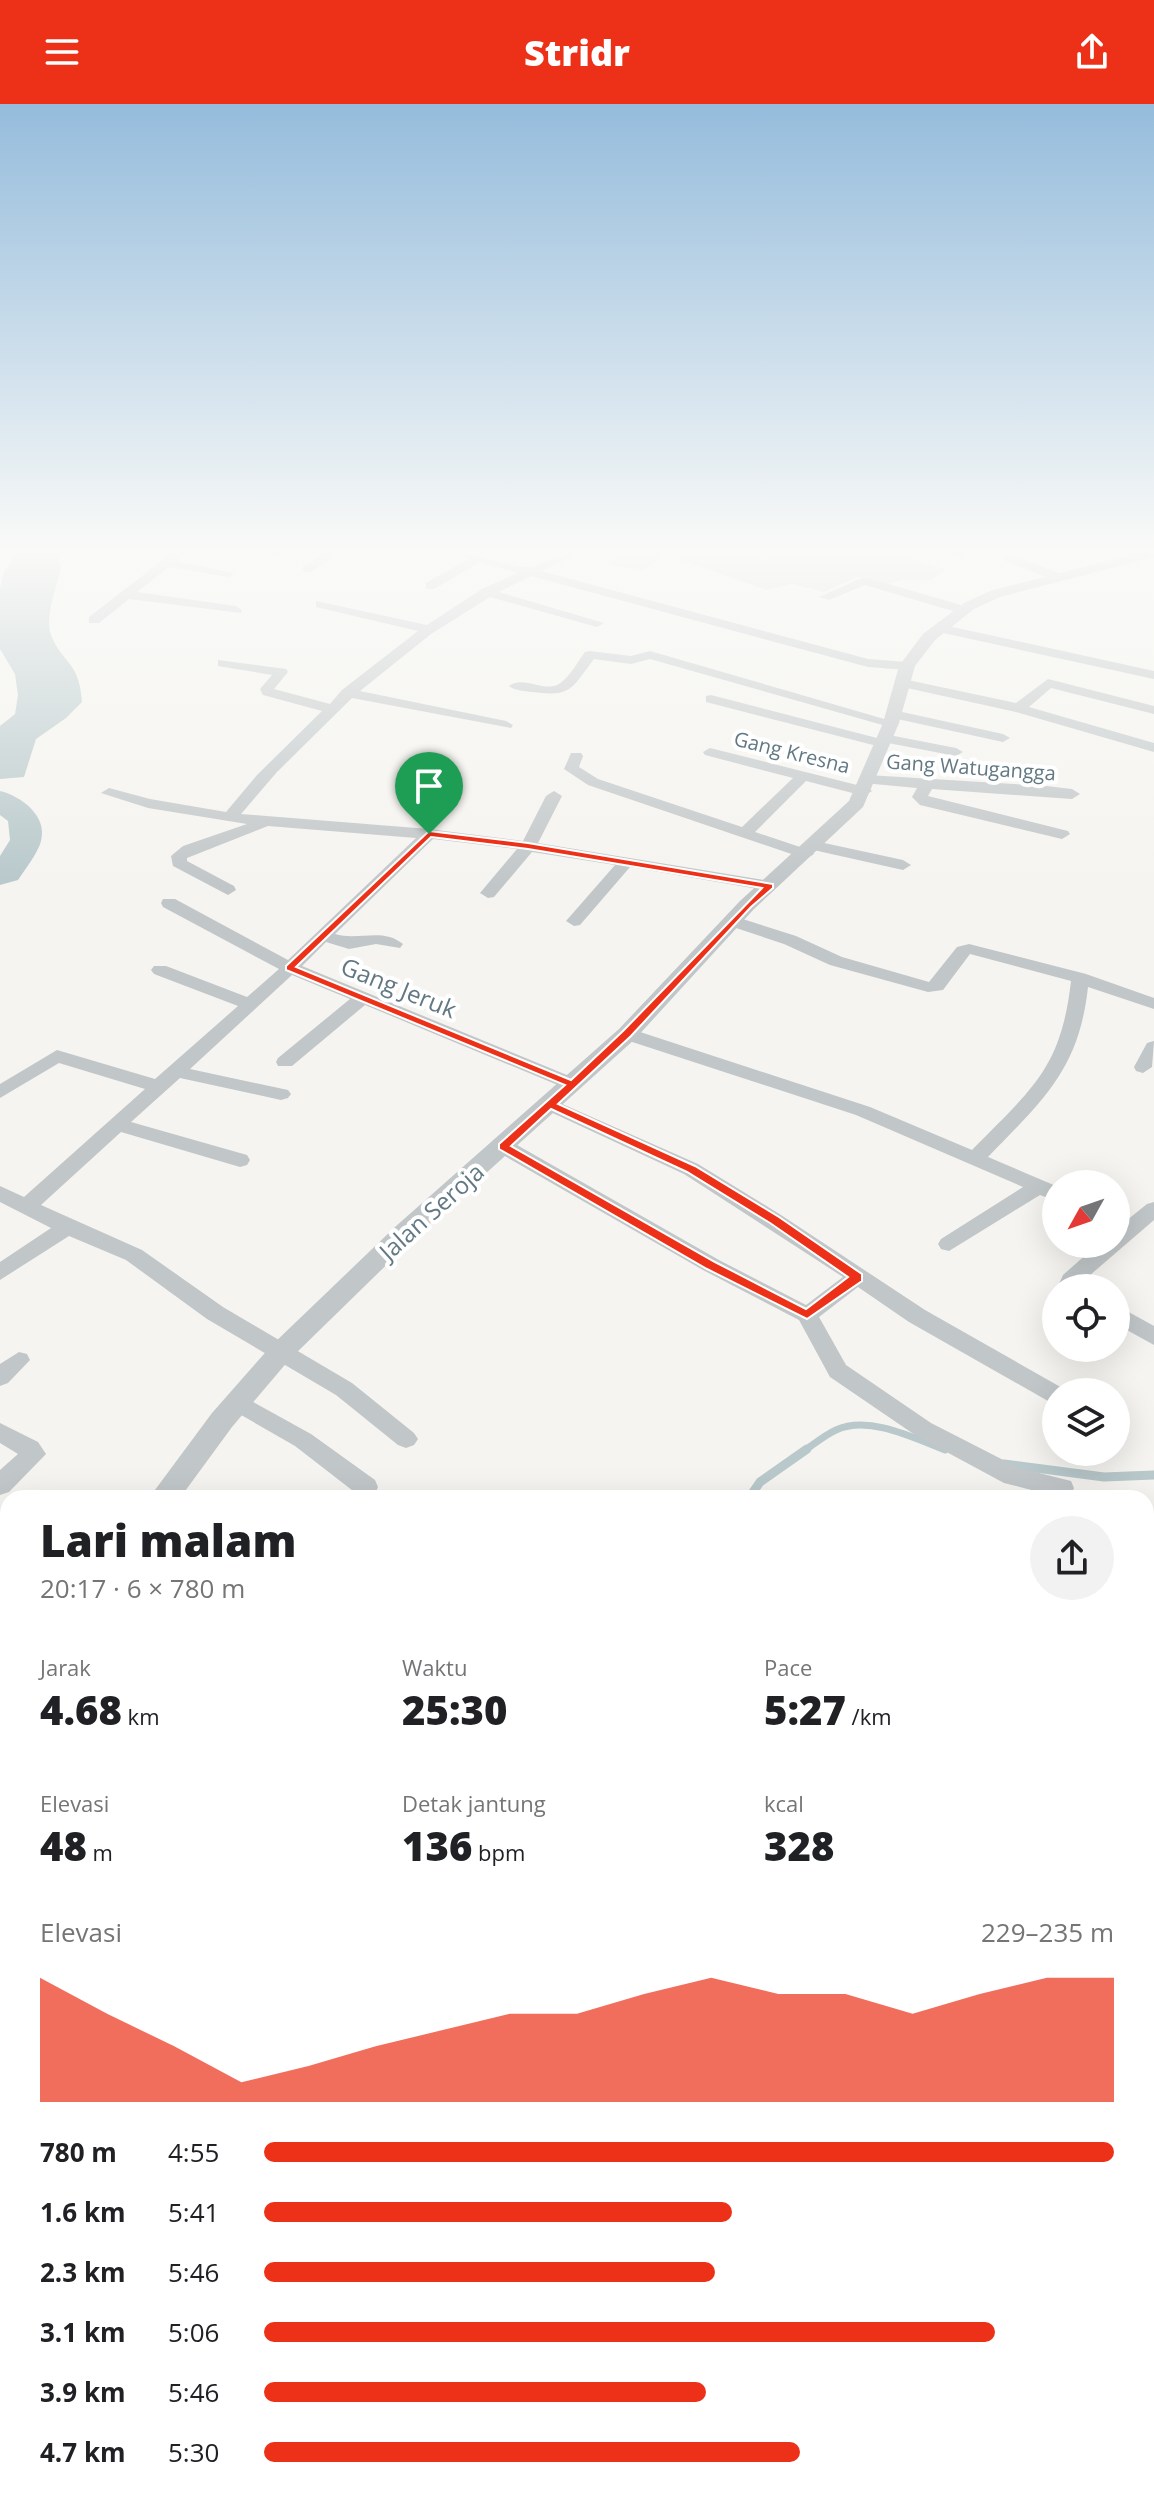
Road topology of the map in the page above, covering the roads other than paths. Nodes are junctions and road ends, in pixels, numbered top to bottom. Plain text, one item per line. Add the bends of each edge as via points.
1 (228, 664) edge
2 (384, 664) edge
3 (583, 664) edge
4 (688, 664) edge
5 (870, 664) edge
6 (913, 664) edge
7 (1066, 664) edge
8 (1103, 664) edge
9 (905, 675) junction
10 (1154, 675) edge
11 (1048, 683) junction
12 (516, 686) dead end
13 (347, 693) junction
14 (711, 699) dead end
15 (1019, 708) junction
16 (332, 709) junction
17 (1154, 710) edge
18 (506, 725) dead end
19 (887, 729) junction
20 (1003, 738) dead end
21 (1154, 748) edge
22 (710, 752) dead end
23 (956, 752) dead end
24 (576, 756) dead end
25 (804, 775) junction
26 (866, 785) junction
27 (926, 786) junction
28 (109, 793) dead end
29 (1072, 794) dead end
30 (554, 796) dead end
31 (230, 818) junction
32 (267, 822) junction
33 (429, 834) junction
34 (744, 834) junction
35 (1062, 834) dead end
36 (528, 846) junction
37 (810, 850) junction
38 (626, 862) junction
39 (903, 865) dead end
40 (770, 886) junction
41 (228, 890) dead end
42 (488, 893) dead end
43 (169, 903) dead end
44 (574, 921) dead end
45 (733, 921) junction
46 (324, 936) junction
47 (394, 944) dead end
48 (290, 968) junction
49 (160, 970) dead end
50 (1080, 978) junction
51 (363, 998) junction
52 (250, 1004) junction
53 (1154, 1004) edge
54 (627, 1034) junction
55 (1154, 1047) edge
56 (285, 1062) dead end
57 (1143, 1067) dead end
58 (174, 1071) junction
59 (572, 1084) junction
60 (157, 1086) junction
61 (0, 1092) edge
62 (281, 1094) dead end
63 (551, 1105) junction
64 (115, 1124) junction
65 (503, 1146) junction
66 (975, 1159) junction
67 (240, 1160) dead end
68 (1042, 1188) edge
69 (0, 1193) edge
70 (1042, 1193) edge
71 (27, 1206) junction
72 (1154, 1209) edge
73 (1130, 1219) edge
74 (67, 1227) junction
75 (949, 1244) dead end
76 (1095, 1258) edge
77 (0, 1272) edge
78 (1078, 1274) edge
79 (857, 1277) junction
80 (807, 1315) junction
81 (1130, 1322) edge
82 (1154, 1337) edge
83 (280, 1353) junction
84 (19, 1360) dead end
85 (0, 1377) edge
86 (1042, 1387) edge
87 (237, 1402) junction
88 (0, 1432) edge
89 (406, 1439) dead end
90 (0, 1485) edge
91 (366, 1487) dead end
92 (1062, 1488) dead end
93 (170, 1490) edge

1 - 16 street via 281,672 268,692
2 - 13 street
3 - 12 street via 557,691
4 - 19 street
5 - 9 street
6 - 9 street, Jalan Seroja
7 - 11 street
8 - 10 street
9 - 15 street
9 - 19 street, Jalan Seroja
11 - 15 street
11 - 17 street
13 - 16 street
13 - 18 street
14 - 19 street
15 - 21 street
16 - 31 street
19 - 20 street
19 - 23 street
19 - 26 street, Jalan Seroja
22 - 25 street, Gang Kresna
24 - 34 street via 571,769 593,782
25 - 26 street, Gang Kresna
25 - 34 street
26 - 27 street, Gang Watugangga
26 - 37 street, Jalan Seroja via 857,803
27 - 29 street, Gang Watugangga
27 - 35 street via 920,797 925,802
28 - 31 street via 152,807
30 - 36 street
31 - 32 street
32 - 33 street
32 - 41 street via 179,856 179,863
33 - 36 street
33 - 46 street
34 - 37 street
36 - 38 street
36 - 42 street
37 - 39 street
37 - 40 street, Jalan Seroja
38 - 40 street
38 - 44 street
40 - 45 street, Jalan Seroja
43 - 48 street, Gang Jeruk
45 - 50 street via 836,961 928,987 937,986 965,950
45 - 54 street, Jalan Seroja
46 - 47 street via 349,944 377,939
46 - 48 street
48 - 51 street, Gang Jeruk
48 - 52 street
49 - 52 street
50 - 53 street
50 - 66 street via 1073,1030 1062,1060
51 - 56 street
51 - 59 street, Gang Jeruk
52 - 58 street
54 - 59 street, Jalan Seroja
54 - 66 street via 863,1111
55 - 57 street
58 - 60 street
58 - 62 street
59 - 63 street, Jalan Seroja
60 - 61 street via 57,1056
60 - 64 street
63 - 65 street, Jalan Seroja
63 - 79 street via 691,1169
64 - 67 street
64 - 71 street
65 - 80 street
65 - 83 street, Jalan Seroja
66 - 68 street
69 - 71 street
70 - 75 street
71 - 74 street
72 - 73 street
74 - 77 street
74 - 83 street via 134,1255
76 - 78 street
79 - 80 street
79 - 86 street
80 - 92 street via 838,1371 861,1387 984,1463
81 - 82 street
83 - 87 street, Jalan Seroja
83 - 89 street via 344,1389
84 - 85 street
87 - 91 street via 303,1440
87 - 93 street, Jalan Seroja
88 - 90 street via 34,1454

